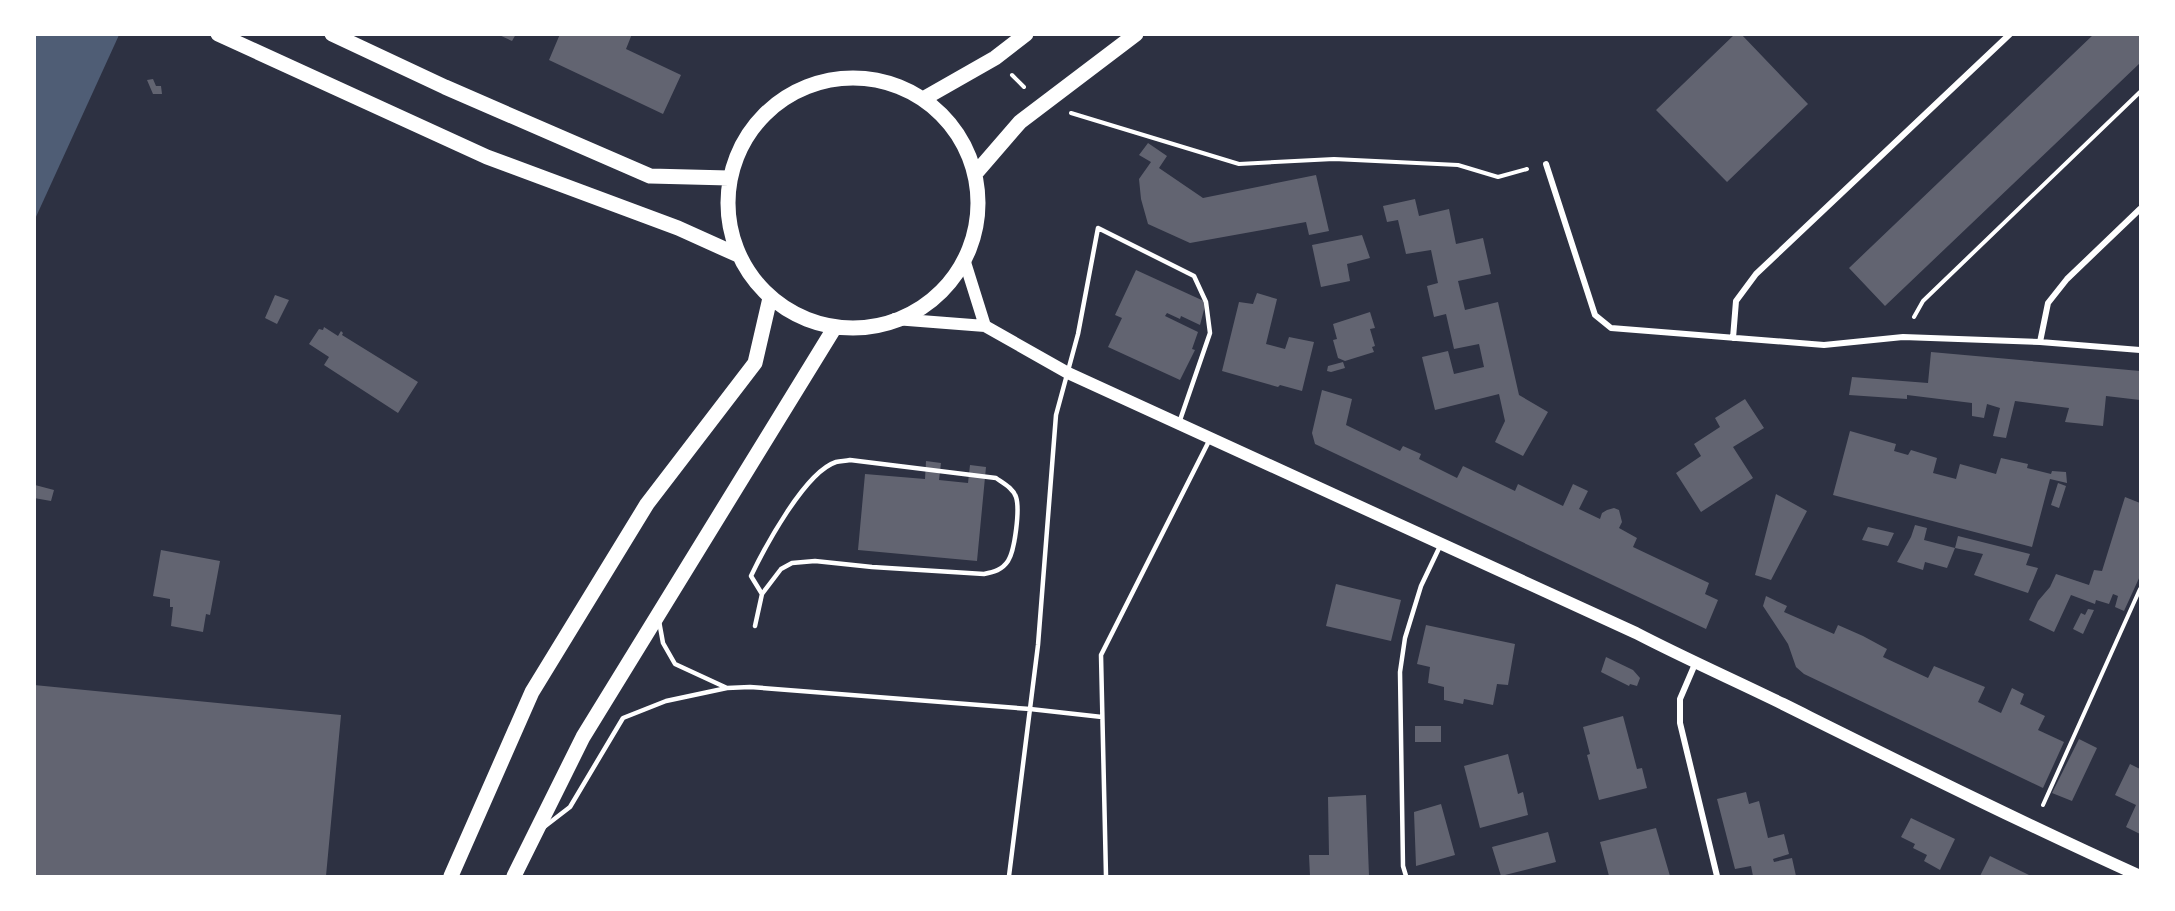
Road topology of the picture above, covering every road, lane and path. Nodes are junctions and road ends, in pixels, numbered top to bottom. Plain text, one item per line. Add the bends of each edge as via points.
1 (218, 34) edge
2 (332, 34) edge
3 (1026, 34) edge
4 (1136, 34) edge
5 (2010, 34) edge
6 (995, 58) junction
7 (2140, 92) edge
8 (923, 99) junction
9 (1042, 105) junction
10 (1546, 164) joint
11 (975, 174) junction
12 (729, 178) junction
13 (2140, 209) edge
14 (738, 255) junction
15 (964, 259) junction
16 (770, 298) junction
17 (895, 320) junction
18 (985, 326) junction
19 (835, 327) junction
20 (1903, 337) junction
21 (1733, 338) junction
22 (2040, 342) junction
23 (2140, 350) edge
24 (1068, 373) junction
25 (1179, 423) junction
26 (1210, 439) junction
27 (1441, 544) junction
28 (2140, 589) edge
29 (762, 594) junction
30 (658, 615) junction
31 (755, 626) dead end
32 (1695, 664) junction
33 (727, 688) junction
34 (1030, 709) junction
35 (1102, 717) junction
36 (2033, 827) junction
37 (535, 834) junction
38 (451, 876) edge
39 (513, 876) edge
40 (1009, 876) edge
41 (1106, 876) edge
42 (1406, 876) edge
43 (1717, 876) edge
44 (2140, 876) edge

1 - 14 main road via 487,157 678,228
2 - 12 main road via 650,176
3 - 6 main road
4 - 9 main road
5 - 21 street via 1756,273 1736,301
6 - 8 main road
6 - 9 path
7 - 20 path via 1923,301
8 - 11 main road via 946,119 964,145
8 - 12 main road via 886,82 845,78 805,87 770,108 744,139
9 - 10 path via 1239,164 1334,159 1458,165 1498,177
9 - 11 main road via 1020,122
10 - 21 street via 1595,315 1611,328
11 - 15 main road via 978,207 973,240
12 - 14 main road via 728,217
13 - 22 street via 2067,279 2048,303
14 - 16 main road
15 - 17 main road via 938,295
15 - 18 main road
16 - 19 main road via 800,317
16 - 38 main road via 755,363 646,504 532,693
17 - 18 main road
17 - 19 main road via 872,327
18 - 24 main road
19 - 30 main road
20 - 21 street via 1824,345
20 - 22 street
22 - 23 street
24 - 25 main road
24 - 25 lane via 1098,228 1194,276 1206,302 1210,333
24 - 34 lane via 1056,415
25 - 26 main road
26 - 27 main road
26 - 35 lane via 1101,655
27 - 32 main road
27 - 42 lane via 1421,586 1405,638 1400,672 1402,866
28 - 36 path
29 - 29 lane via 781,569 815,561 984,574 998,571 1013,550 1016,495 996,478 850,460 835,462 799,496 769,540 751,576
29 - 31 lane
30 - 33 lane via 663,643 675,664
30 - 37 main road via 583,737
32 - 36 main road
32 - 43 street via 1680,699 1680,723
33 - 34 lane
33 - 37 lane via 666,701 623,718 570,807
34 - 35 lane
34 - 40 lane
35 - 41 lane
36 - 44 main road
37 - 39 main road

